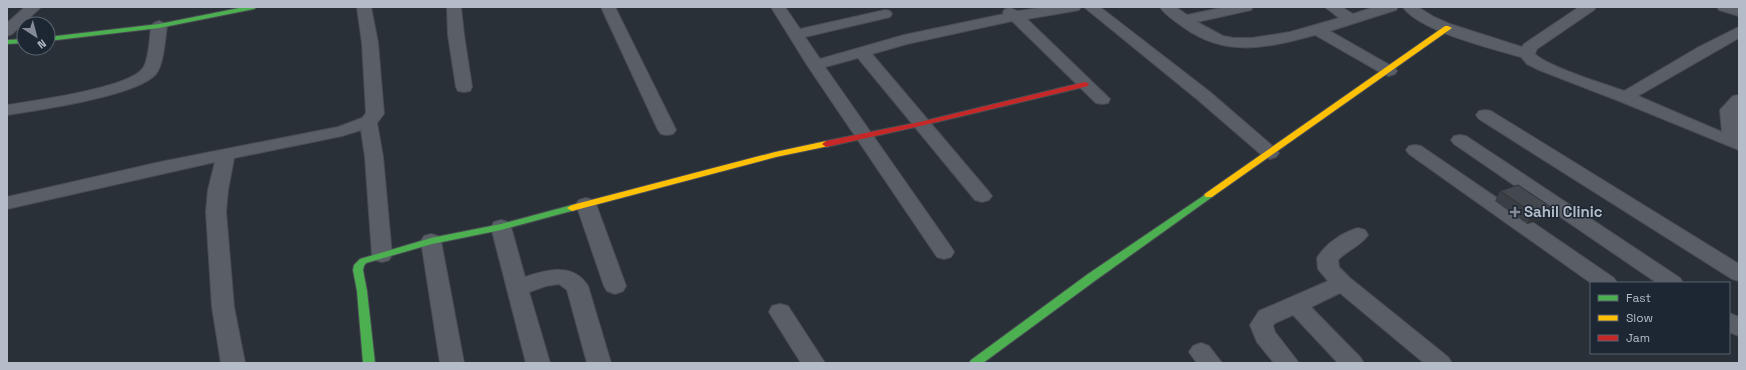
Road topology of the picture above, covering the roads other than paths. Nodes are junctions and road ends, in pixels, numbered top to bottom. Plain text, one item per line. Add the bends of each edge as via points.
1 (34, 7) edge
2 (254, 7) edge
3 (364, 7) edge
4 (454, 7) edge
5 (608, 7) edge
6 (778, 7) edge
7 (1074, 7) edge
8 (1091, 7) edge
9 (1167, 7) edge
10 (1246, 7) edge
11 (1332, 7) edge
12 (1391, 7) edge
13 (1410, 7) edge
14 (1590, 7) edge
15 (1724, 7) edge
16 (882, 11) edge
17 (1010, 12) edge
18 (1739, 12) edge
19 (1350, 19) junction
20 (1185, 20) junction
21 (159, 26) junction
22 (1448, 28) junction
23 (1315, 29) junction
24 (7, 31) edge
25 (1739, 32) edge
26 (796, 34) junction
27 (56, 38) edge
28 (904, 40) junction
29 (862, 52) junction
30 (1527, 54) junction
31 (815, 64) junction
32 (1389, 71) junction
33 (1086, 84) junction
34 (464, 87) dead end
35 (1626, 97) junction
36 (1102, 99) dead end
37 (1739, 100) edge
38 (7, 110) edge
39 (1485, 115) dead end
40 (368, 122) junction
41 (920, 124) junction
42 (667, 130) dead end
43 (866, 136) junction
44 (1460, 140) dead end
45 (1735, 143) edge
46 (1415, 150) dead end
47 (1270, 153) junction
48 (226, 154) junction
49 (982, 196) dead end
50 (7, 203) edge
51 (586, 204) junction
52 (501, 227) junction
53 (1358, 235) dead end
54 (430, 241) junction
55 (944, 252) dead end
56 (382, 255) junction
57 (1739, 274) edge
58 (1605, 282) edge
59 (1671, 282) edge
60 (1342, 283) junction
61 (615, 286) dead end
62 (518, 288) junction
63 (1296, 305) junction
64 (780, 312) dead end
65 (1730, 322) edge
66 (1739, 328) edge
67 (232, 363) edge
68 (369, 363) edge
69 (452, 363) edge
70 (538, 363) edge
71 (599, 363) edge
72 (813, 363) edge
73 (975, 363) edge
74 (1287, 363) edge
75 (1352, 363) edge
76 (1440, 363) edge

1 - 24 street
2 - 21 street
3 - 40 street via 370,44 375,114
4 - 34 street
5 - 42 street
6 - 26 street
7 - 17 street
8 - 47 street via 1204,96
9 - 20 street
10 - 20 street
11 - 19 street
12 - 19 street
13 - 22 street via 1422,17
14 - 30 street via 1530,47
15 - 18 street
16 - 26 street
16 - 28 street
17 - 28 street
17 - 33 street
19 - 23 street
20 - 23 street via 1205,34 1230,42 1263,42
21 - 27 street
21 - 38 street via 150,71 142,77 98,93
22 - 30 street
22 - 32 street
23 - 32 street
25 - 35 street
26 - 31 street
28 - 29 street
29 - 31 street
29 - 41 street
30 - 35 street via 1538,64
31 - 43 street
32 - 47 street
33 - 36 street
33 - 41 street
35 - 45 street
37 - 45 street via 1729,110
39 - 57 street
40 - 48 street via 342,131
40 - 56 street via 374,157
41 - 43 street
41 - 49 street
43 - 51 street via 775,155
43 - 55 street
44 - 59 street
46 - 58 street
47 - 73 street via 1112,261
48 - 50 street
48 - 67 street via 216,212 223,307
51 - 52 street
51 - 61 street
52 - 54 street
52 - 62 street
53 - 60 street via 1327,258 1329,269
54 - 56 street
54 - 69 street
56 - 68 street via 363,261 358,270
60 - 63 street
60 - 76 street
62 - 70 street
62 - 71 street via 543,279 562,276 577,286
63 - 74 street via 1267,317 1261,325 1265,336
63 - 75 street
64 - 72 street
65 - 66 street

